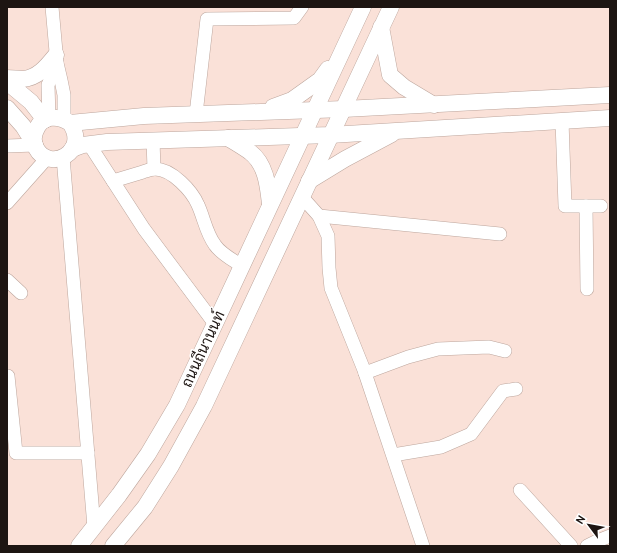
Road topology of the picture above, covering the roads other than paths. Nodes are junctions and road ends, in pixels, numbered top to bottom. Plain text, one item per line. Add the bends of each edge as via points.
1 (52, 7) edge
2 (302, 7) edge
3 (363, 7) edge
4 (391, 7) edge
5 (207, 13) edge
6 (381, 27) junction
7 (342, 51) junction
8 (56, 59) junction
9 (7, 78) edge
10 (7, 82) edge
11 (610, 95) edge
12 (434, 104) junction
13 (7, 108) edge
14 (344, 109) junction
15 (314, 110) junction
16 (262, 112) junction
17 (196, 114) junction
18 (610, 118) edge
19 (57, 120) junction
20 (562, 121) junction
21 (397, 131) junction
22 (330, 135) junction
23 (302, 137) junction
24 (228, 138) junction
25 (148, 141) junction
26 (89, 144) junction
27 (35, 145) junction
28 (7, 146) edge
29 (61, 155) junction
30 (154, 169) junction
31 (113, 181) junction
32 (309, 181) junction
33 (302, 197) junction
34 (7, 203) edge
35 (270, 206) junction
36 (586, 206) junction
37 (601, 206) dead end
38 (319, 216) junction
39 (500, 234) dead end
40 (242, 266) junction
41 (7, 280) edge
42 (587, 289) dead end
43 (21, 293) dead end
44 (215, 324) junction
45 (505, 351) dead end
46 (365, 373) junction
47 (7, 376) edge
48 (516, 389) dead end
49 (88, 453) junction
50 (393, 455) junction
51 (520, 490) dead end
52 (94, 527) junction
53 (610, 536) edge
54 (79, 546) edge
55 (113, 546) edge
56 (423, 546) edge
57 (570, 546) edge
58 (588, 546) edge

1 - 8 street
2 - 5 street via 294,18
3 - 7 main road
4 - 6 main road, ถนนถีนานนท์
5 - 17 street
6 - 12 main road via 390,75 404,87
6 - 14 main road, ถนนถีนานนท์
7 - 15 main road, ถนนถีนานนท์
7 - 16 main road via 320,80 292,100
8 - 9 main road via 34,76 24,79
8 - 19 street via 48,85
10 - 19 main road
11 - 12 main road
12 - 14 main road
13 - 27 main road
14 - 15 main road
14 - 22 main road, ถนนถีนานนท์
15 - 16 main road
15 - 23 main road, ถนนถีนานนท์
16 - 17 main road
17 - 19 main road
18 - 20 main road
19 - 27 main road via 40,123 34,133
19 - 29 main road via 74,129 75,136 75,143
20 - 21 main road
20 - 36 street via 565,206
21 - 22 main road
21 - 32 main road
22 - 23 main road
22 - 32 main road, ถนนถีนานนท์
23 - 24 main road
23 - 35 main road, ถนนถีนานนท์
24 - 25 main road
24 - 35 main road via 251,152 260,162 268,183
25 - 26 main road
25 - 30 street
26 - 29 main road
26 - 31 street
27 - 28 street
27 - 29 main road via 42,155
29 - 34 street
29 - 49 street
30 - 31 street
30 - 40 street via 163,170 180,181 198,204 215,246
31 - 44 street via 144,229
32 - 33 main road, ถนนถีนานนท์
33 - 38 street
33 - 55 main road, ถนนถีนานนท์ via 204,406 145,507
35 - 40 main road, ถนนถีนานนท์
36 - 37 street
36 - 42 street
38 - 39 street
38 - 46 street via 328,236 331,288
40 - 44 main road, ถนนถีนานนท์
41 - 43 street
44 - 52 main road, ถนนถีนานนท์ via 173,412 148,454
45 - 46 street via 489,347 438,349
46 - 50 street
47 - 49 street via 16,453
48 - 50 street via 503,391 471,434 441,447
49 - 52 street
50 - 56 street
51 - 57 street
52 - 54 main road, ถนนถีนานนท์
53 - 58 street

